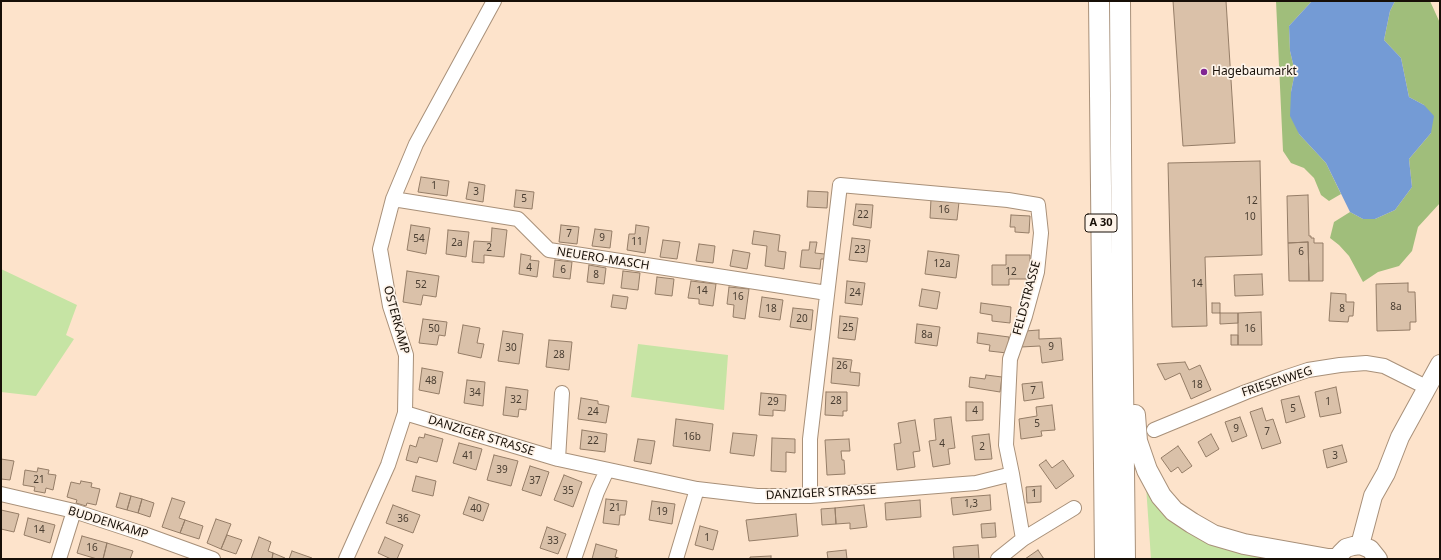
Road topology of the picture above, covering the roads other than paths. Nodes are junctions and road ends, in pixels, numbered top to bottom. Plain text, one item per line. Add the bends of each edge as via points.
1 (494, 1) edge
2 (1099, 1) edge
3 (1120, 1) edge
4 (393, 198) junction
5 (827, 293) junction
6 (1122, 294) junction
7 (1440, 364) edge
8 (1426, 387) junction
9 (562, 393) dead end
10 (405, 413) junction
11 (1154, 430) dead end
12 (558, 459) junction
13 (607, 470) junction
14 (1012, 474) junction
15 (697, 488) junction
16 (1, 494) edge
17 (810, 496) junction
18 (1074, 508) dead end
19 (74, 511) junction
20 (1023, 539) junction
21 (1369, 551) edge
22 (59, 559) edge
23 (213, 559) edge
24 (346, 559) edge
25 (574, 559) edge
26 (676, 559) edge
27 (998, 559) edge
28 (1105, 559) edge
29 (1125, 559) edge
30 (1337, 559) edge

1 - 4 street, OSTERKAMP via 416,144
2 - 28 highway, A 30
3 - 6 highway, A 30
4 - 5 street, NEUERO-MASCH via 518,219 549,250
4 - 10 street, OSTERKAMP via 380,249 390,306 406,355
5 - 14 street, FELDSTRASSE via 840,185 1038,205 1041,233 1037,272 1010,359 1006,445
5 - 17 street via 810,439
6 - 29 highway, A 30
6 - 30 highway via 1137,441 1147,470 1161,496 1174,511 1214,535 1244,544
7 - 8 main road
8 - 11 street, FRIESENWEG via 1384,366 1366,363 1308,370
8 - 21 main road via 1400,437 1386,473 1384,500
9 - 12 street
10 - 12 street, DANZIGER STRASSE
10 - 24 street, OSTERKAMP via 388,465
12 - 13 street, DANZIGER STRASSE
13 - 15 street, DANZIGER STRASSE
13 - 25 street
14 - 17 street, DANZIGER STRASSE via 976,483
14 - 20 street, FELDSTRASSE
15 - 17 street, DANZIGER STRASSE via 757,496
15 - 26 street
16 - 19 street, BUDDENKAMP
18 - 20 street
19 - 22 street
19 - 23 street, BUDDENKAMP
20 - 27 street
21 - 30 main road via 1352,546 1346,548

